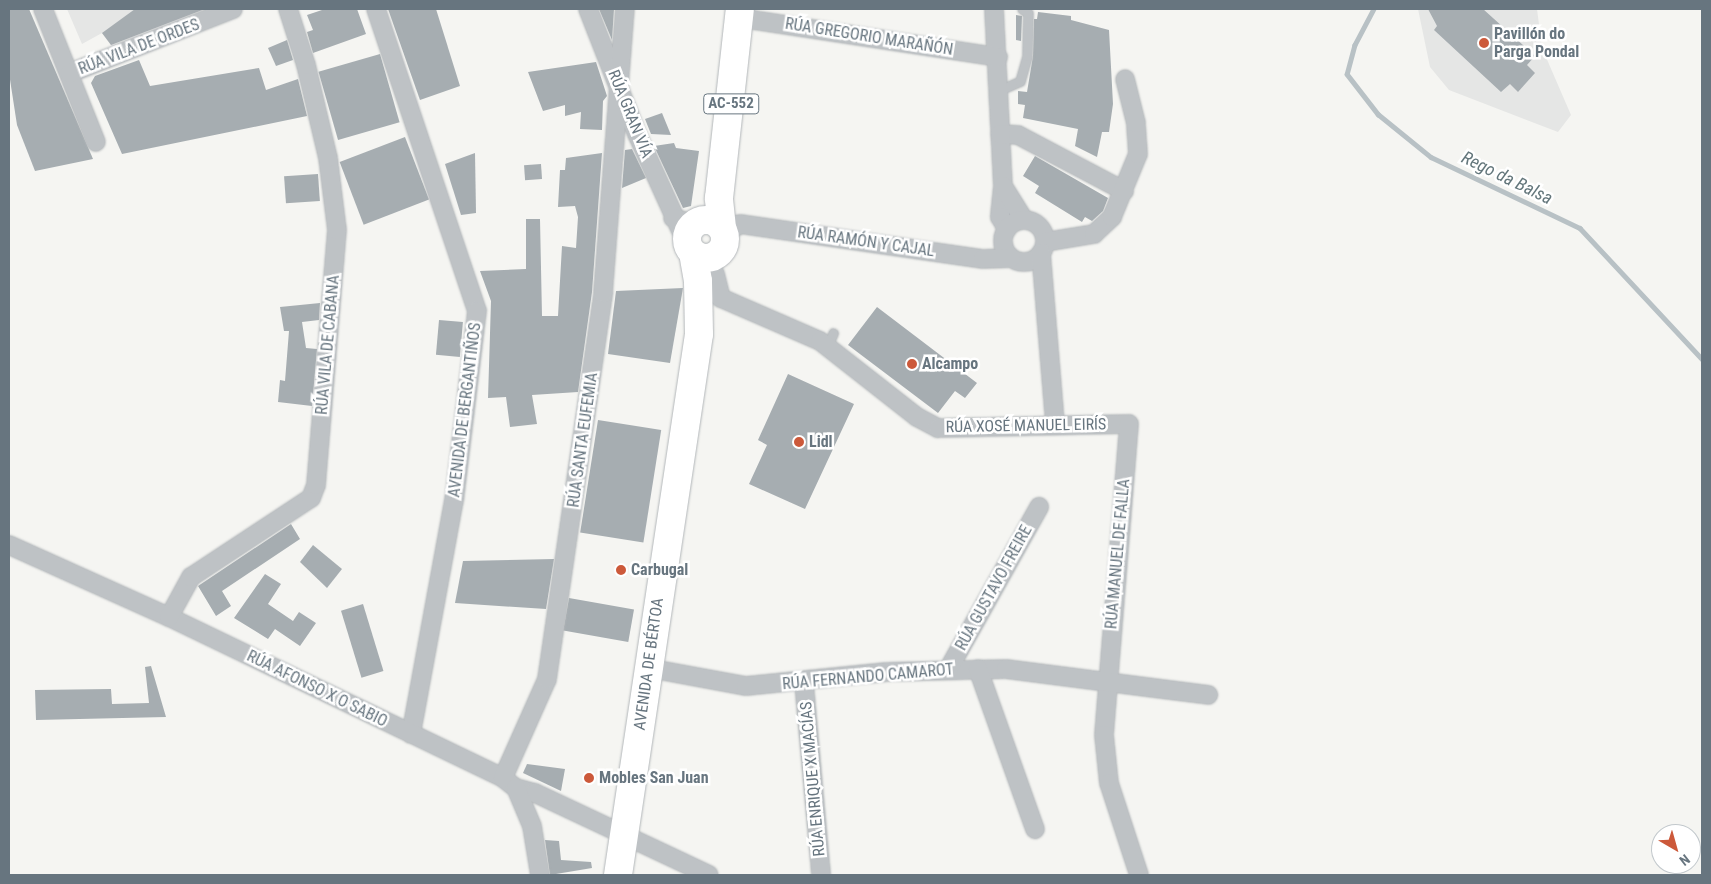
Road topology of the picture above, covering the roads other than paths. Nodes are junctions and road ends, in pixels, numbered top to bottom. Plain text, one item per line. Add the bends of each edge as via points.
1 (43, 9) edge
2 (233, 9) edge
3 (288, 9) edge
4 (376, 9) edge
5 (588, 9) edge
6 (625, 9) edge
7 (994, 9) edge
8 (1022, 9) edge
9 (740, 13) edge
10 (998, 57) junction
11 (70, 73) junction
12 (1125, 78) dead end
13 (1000, 90) junction
14 (620, 91) junction
15 (1000, 134) junction
16 (96, 142) dead end
17 (1003, 186) junction
18 (1124, 191) junction
19 (1024, 220) junction
20 (1007, 229) junction
21 (1043, 247) junction
22 (705, 258) junction
23 (1018, 260) junction
24 (1043, 287) junction
25 (1055, 423) junction
26 (1129, 424) joint
27 (1039, 507) dead end
28 (9, 545) edge
29 (169, 617) junction
30 (648, 668) junction
31 (978, 669) junction
32 (948, 670) junction
33 (804, 683) junction
34 (1106, 684) junction
35 (1208, 695) dead end
36 (411, 734) junction
37 (509, 783) junction
38 (1034, 829) dead end
39 (624, 836) junction
40 (540, 875) edge
41 (618, 875) edge
42 (708, 875) edge
43 (822, 875) edge
44 (1139, 875) edge

1 - 11 street
2 - 11 street, RÚA VILA DE ORDES
3 - 29 street, RÚA VILA DE CABANA via 306,65 328,158 337,230 316,485 311,498 191,578
4 - 36 street, AVENIDA DE BERGANTIÑOS via 477,311 454,500
5 - 14 street, RÚA GRAN VÍA
6 - 14 street, RÚA SANTA EUFEMIA
7 - 10 street
8 - 13 lane via 1028,13 1020,81
9 - 10 street, RÚA GREGORIO MARAÑÓN
9 - 22 main road, AC-552 via 719,198
10 - 13 street
11 - 16 street
12 - 18 street via 1136,123 1138,154
13 - 15 street
14 - 22 street, RÚA GRAN VÍA
14 - 37 street, RÚA SANTA EUFEMIA via 603,293 547,680
15 - 17 street
15 - 18 street via 1018,135
17 - 19 street
17 - 20 street via 1000,217
18 - 21 street via 1112,217 1094,234
19 - 20 street
19 - 21 street via 1041,229
20 - 23 street via 1004,247
21 - 23 street
21 - 24 street
22 - 23 street, RÚA RAMÓN Y CAJAL via 740,224 983,259
22 - 25 street, RÚA XOSÉ MANUEL EIRÍS via 830,339 917,417 938,428
22 - 30 main road, AVENIDA DE BÉRTOA
23 - 24 street
24 - 25 street via 1044,384
25 - 26 street, RÚA XOSÉ MANUEL EIRÍS
26 - 34 street, RÚA MANUEL DE FALLA
27 - 32 street, RÚA GUSTAVO FREIRE
28 - 29 street, RÚA AFONSO X O SABIO
29 - 36 street, RÚA AFONSO X O SABIO
30 - 33 street, RÚA FERNANDO CAMAROT via 746,686
30 - 39 main road, AVENIDA DE BÉRTOA
31 - 32 street, RÚA FERNANDO CAMAROT
31 - 34 street, RÚA FERNANDO CAMAROT via 1006,669
31 - 38 street
32 - 33 street, RÚA FERNANDO CAMAROT via 886,672
33 - 43 street, RÚA ENRIQUE X MACÍAS
34 - 35 street, RÚA FERNANDO CAMAROT
34 - 44 street, RÚA MANUEL DE FALLA via 1104,735 1109,783
36 - 37 street, RÚA AFONSO X O SABIO
37 - 39 street, RÚA AFONSO X O SABIO
37 - 40 street via 532,826
39 - 41 main road, AVENIDA DE BÉRTOA
39 - 42 street, RÚA AFONSO X O SABIO

